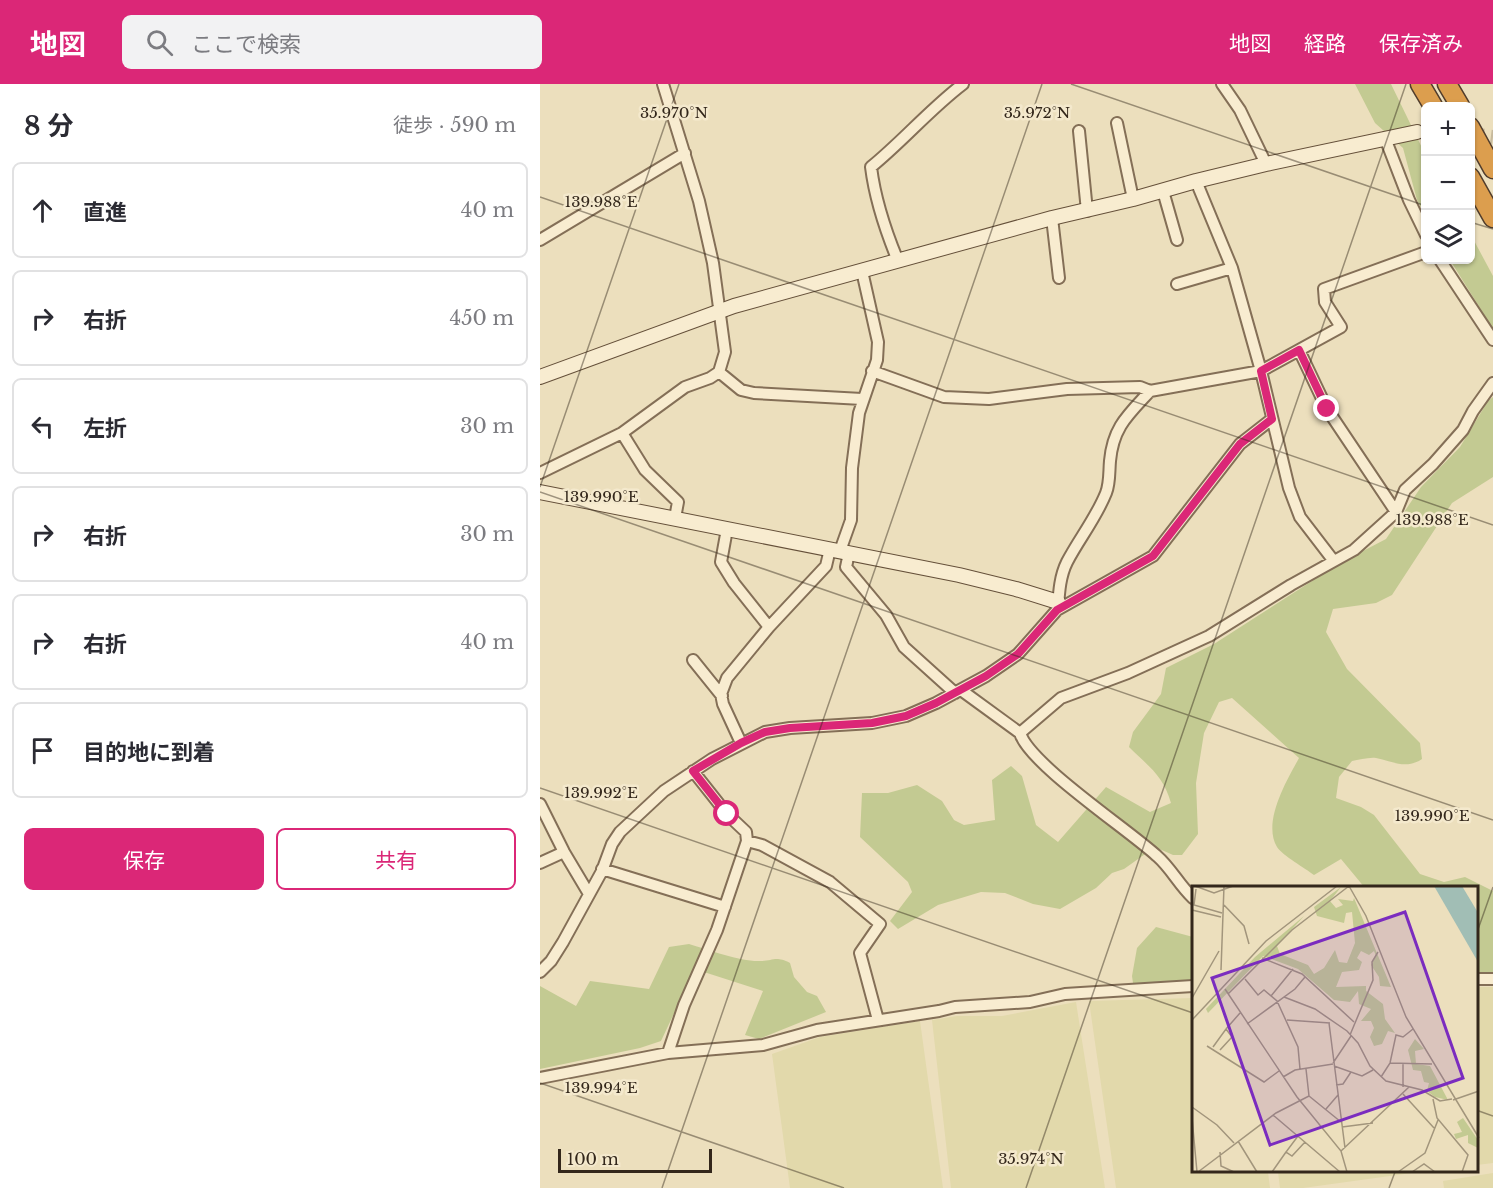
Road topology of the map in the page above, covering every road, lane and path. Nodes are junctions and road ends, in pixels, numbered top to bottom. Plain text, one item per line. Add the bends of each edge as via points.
1 (663, 84) edge
2 (963, 84) edge
3 (1222, 84) edge
4 (1420, 84) edge
5 (1447, 84) edge
6 (1431, 102) edge
7 (1458, 102) edge
8 (1117, 123) dead end
9 (1079, 131) dead end
10 (1417, 132) dead end
11 (1475, 136) edge
12 (1385, 138) junction
13 (685, 153) junction
14 (1266, 164) junction
15 (1493, 169) edge
16 (1196, 181) junction
17 (1475, 186) edge
18 (1163, 191) junction
19 (1133, 199) junction
20 (1087, 211) junction
21 (1052, 218) junction
22 (1493, 218) edge
23 (1421, 226) edge
24 (540, 240) edge
25 (1177, 240) dead end
26 (1421, 253) edge
27 (898, 261) junction
28 (1443, 264) edge
29 (1232, 268) junction
30 (862, 271) junction
31 (1059, 278) dead end
32 (1177, 284) dead end
33 (720, 311) junction
34 (1493, 340) edge
35 (1299, 350) junction
36 (872, 371) junction
37 (1261, 371) junction
38 (719, 372) junction
39 (540, 377) edge
40 (1493, 383) edge
41 (1150, 391) junction
42 (862, 399) junction
43 (1272, 419) junction
44 (622, 433) junction
45 (540, 473) edge
46 (540, 492) edge
47 (1396, 512) junction
48 (675, 518) junction
49 (727, 529) junction
50 (840, 551) junction
51 (1333, 560) junction
52 (1058, 606) junction
53 (769, 627) junction
54 (693, 660) dead end
55 (958, 691) junction
56 (722, 696) junction
57 (1020, 733) junction
58 (741, 743) junction
59 (693, 771) junction
60 (540, 804) edge
61 (747, 841) junction
62 (564, 852) junction
63 (540, 863) edge
64 (603, 869) junction
65 (589, 894) junction
66 (1192, 897) edge
67 (725, 907) junction
68 (540, 972) edge
69 (1493, 979) edge
70 (1478, 980) edge
71 (1192, 986) edge
72 (878, 1020) junction
73 (668, 1053) junction
74 (540, 1078) edge

1 - 13 street
2 - 27 street via 871,167
3 - 14 street via 1240,110
4 - 6 highway
5 - 7 highway
8 - 19 street
9 - 20 street
10 - 12 street
11 - 15 highway
12 - 14 street
12 - 23 street
13 - 24 street
13 - 33 street via 705,227
14 - 16 street
16 - 18 street
16 - 29 street
17 - 22 highway
18 - 19 street
18 - 25 street
19 - 20 street
20 - 21 street
21 - 27 street
21 - 31 street
26 - 35 street via 1324,289 1325,302 1341,327
27 - 30 street
28 - 34 street
29 - 32 street
29 - 37 street
30 - 33 street
30 - 36 street via 878,342
33 - 38 street via 725,352
33 - 39 street
35 - 37 street
35 - 47 street via 1327,409
36 - 41 street via 944,397 989,399 1067,389 1140,387
36 - 42 street
37 - 41 street
37 - 43 street
38 - 42 street via 741,390 754,393
38 - 44 street via 685,387
40 - 47 street via 1463,430 1405,490
41 - 52 street via 1120,423 1113,439 1106,493 1067,563
42 - 50 street via 852,468 851,520
43 - 51 street via 1300,517
43 - 52 street via 1240,444 1153,556
44 - 45 street
44 - 48 street via 645,470 678,502
46 - 48 street
47 - 51 street via 1354,550
48 - 49 street
49 - 50 street
49 - 53 street via 721,562
50 - 52 street via 1016,589
50 - 53 street
50 - 55 street via 846,567 886,615 904,647
51 - 57 street via 1209,636 1061,698
52 - 55 street via 1018,654
53 - 56 street via 727,678
54 - 56 street
55 - 57 street
55 - 58 street via 906,716 872,723 765,732
56 - 58 street
57 - 66 street via 1022,742 1055,774 1158,857
58 - 59 street
59 - 61 street via 746,832
59 - 64 street via 664,791 620,832
60 - 62 street
61 - 67 street
61 - 72 street via 762,845 830,882 880,924 860,953
62 - 63 street
62 - 65 street
64 - 65 street
64 - 67 street
65 - 68 street via 557,952
67 - 73 street
69 - 70 street
71 - 72 street via 1065,994 1030,1002 955,1007
72 - 73 street via 817,1030 763,1045
73 - 74 street

